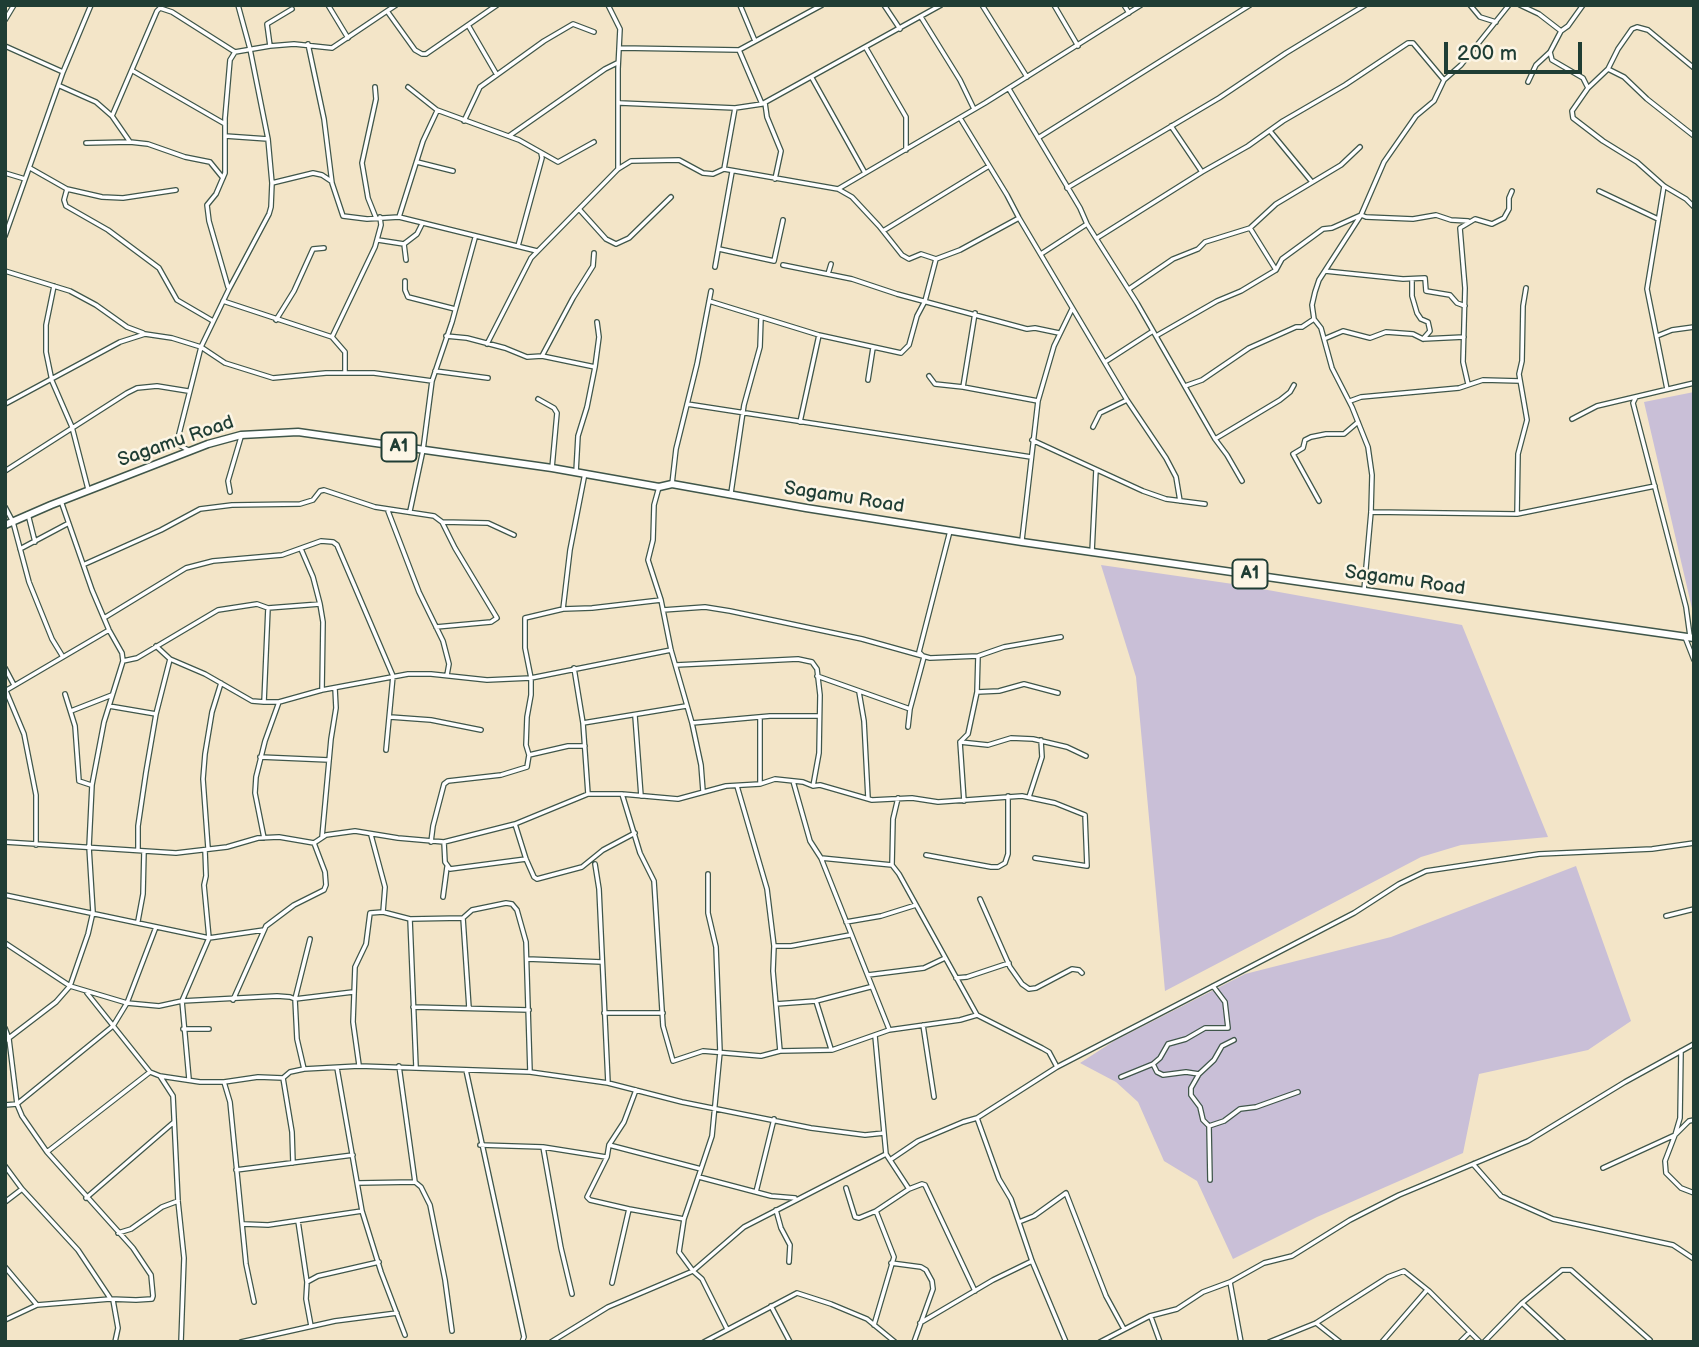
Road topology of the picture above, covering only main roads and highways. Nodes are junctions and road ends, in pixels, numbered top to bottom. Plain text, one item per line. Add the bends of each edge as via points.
1 (9, 524) edge
2 (1690, 638) edge

1 - 2 highway, Sagamu Road / A1 via 190,451 242,435 298,432

